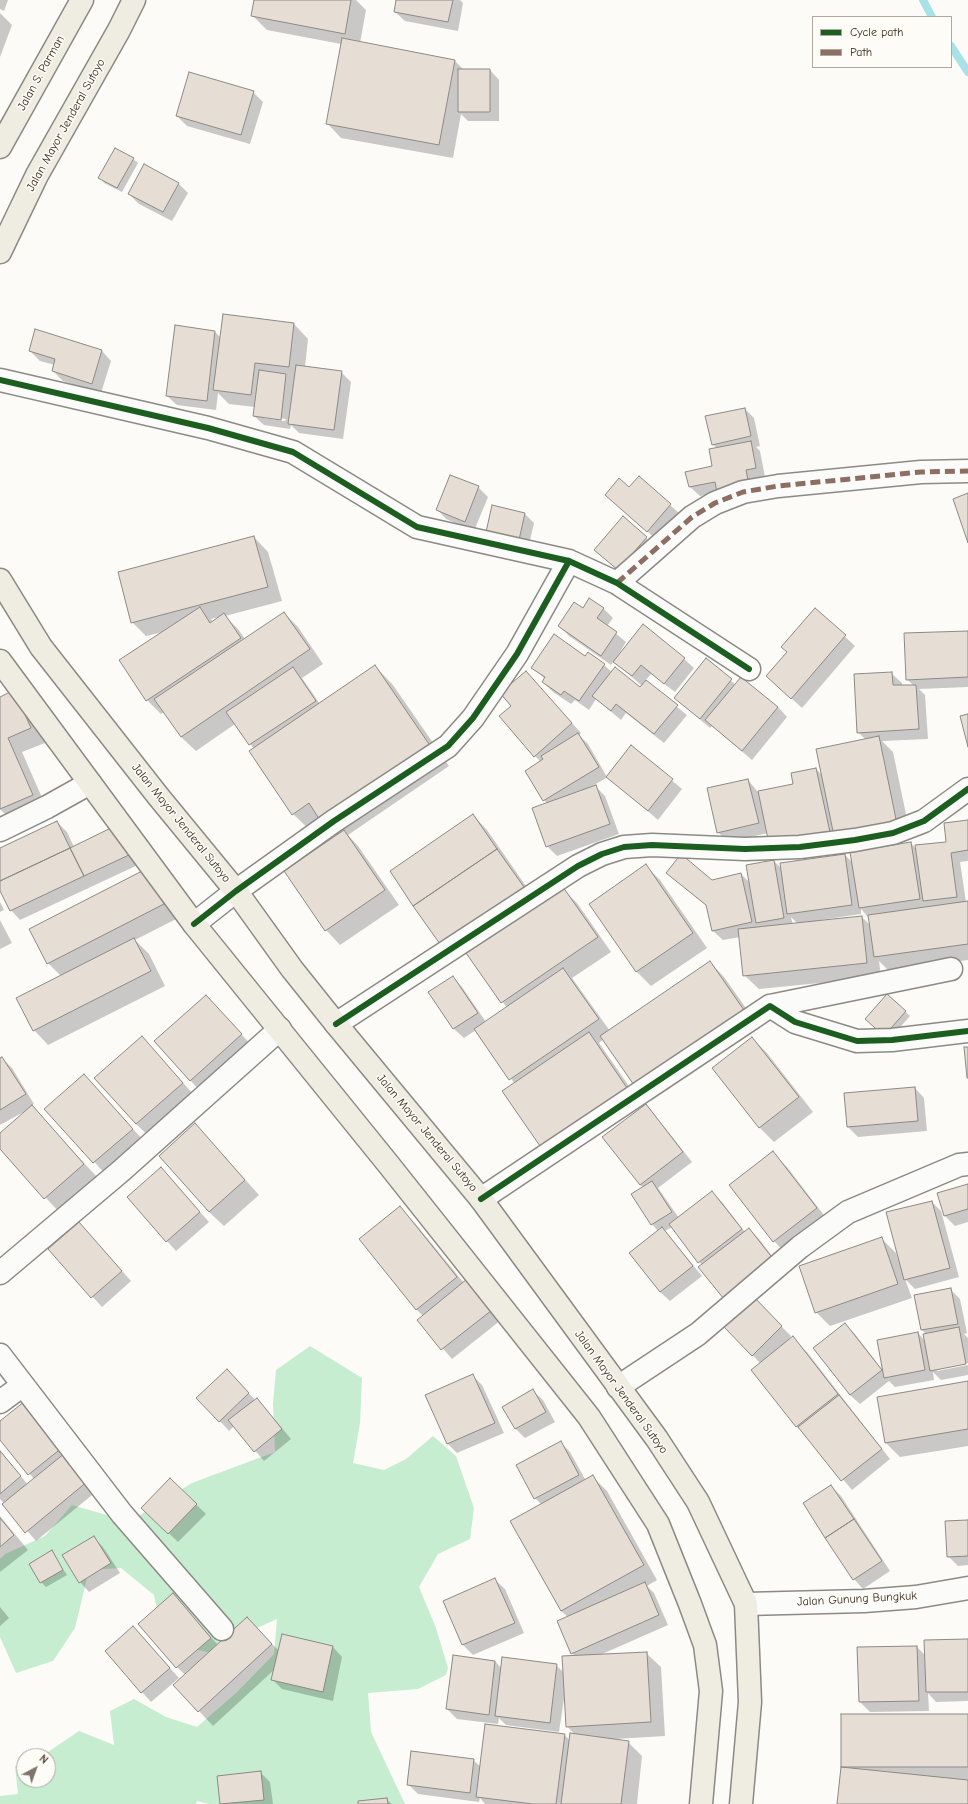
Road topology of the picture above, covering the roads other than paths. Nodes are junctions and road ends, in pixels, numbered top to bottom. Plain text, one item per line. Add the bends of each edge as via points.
1 (82, 0) edge
2 (134, 0) edge
3 (0, 147) edge
4 (0, 252) edge
5 (0, 380) edge
6 (968, 471) edge
7 (569, 561) junction
8 (0, 580) edge
9 (617, 583) junction
10 (0, 660) edge
11 (749, 670) dead end
12 (90, 782) junction
13 (968, 789) edge
14 (0, 830) edge
15 (236, 891) junction
16 (194, 924) junction
17 (951, 969) dead end
18 (770, 1006) junction
19 (336, 1024) junction
20 (280, 1029) junction
21 (968, 1031) edge
22 (968, 1164) edge
23 (481, 1199) junction
24 (0, 1273) edge
25 (0, 1355) edge
26 (23, 1384) junction
27 (618, 1387) junction
28 (0, 1402) edge
29 (968, 1588) edge
30 (746, 1604) junction
31 (222, 1629) dead end
32 (701, 1804) edge
33 (741, 1804) edge

1 - 3 main road, Jalan S. Parman
2 - 4 main road, Jalan Mayor Jenderal Sutoyo via 37,175
5 - 7 street via 208,428 293,452 417,527
6 - 9 street via 921,472 778,486 743,492 715,503 692,517
7 - 9 street
7 - 15 street via 517,654 473,718 448,746 334,821
8 - 15 main road, Jalan Mayor Jenderal Sutoyo via 41,647 162,802
9 - 11 street
10 - 12 main road
12 - 14 street
12 - 16 main road
13 - 19 street via 924,820 893,833 855,840 800,847 746,849 652,845 624,848 602,854 578,866
15 - 16 street
15 - 19 main road, Jalan Mayor Jenderal Sutoyo via 292,969
16 - 20 main road
17 - 18 street
18 - 21 street via 795,1022 857,1040 892,1040
18 - 23 street
19 - 23 main road, Jalan Mayor Jenderal Sutoyo
20 - 24 street via 121,1171
20 - 32 main road via 588,1417 658,1524 705,1645 711,1691
22 - 27 street via 959,1165 848,1212 800,1247 698,1334
23 - 27 main road, Jalan Mayor Jenderal Sutoyo
25 - 26 street
26 - 28 street
26 - 31 street via 122,1514
27 - 30 main road, Jalan Mayor Jenderal Sutoyo via 657,1439 698,1502
29 - 30 street, Jalan Gunung Bungkuk via 916,1597 864,1601
30 - 33 main road, Jalan Mayor Jenderal Sutoyo via 750,1702

